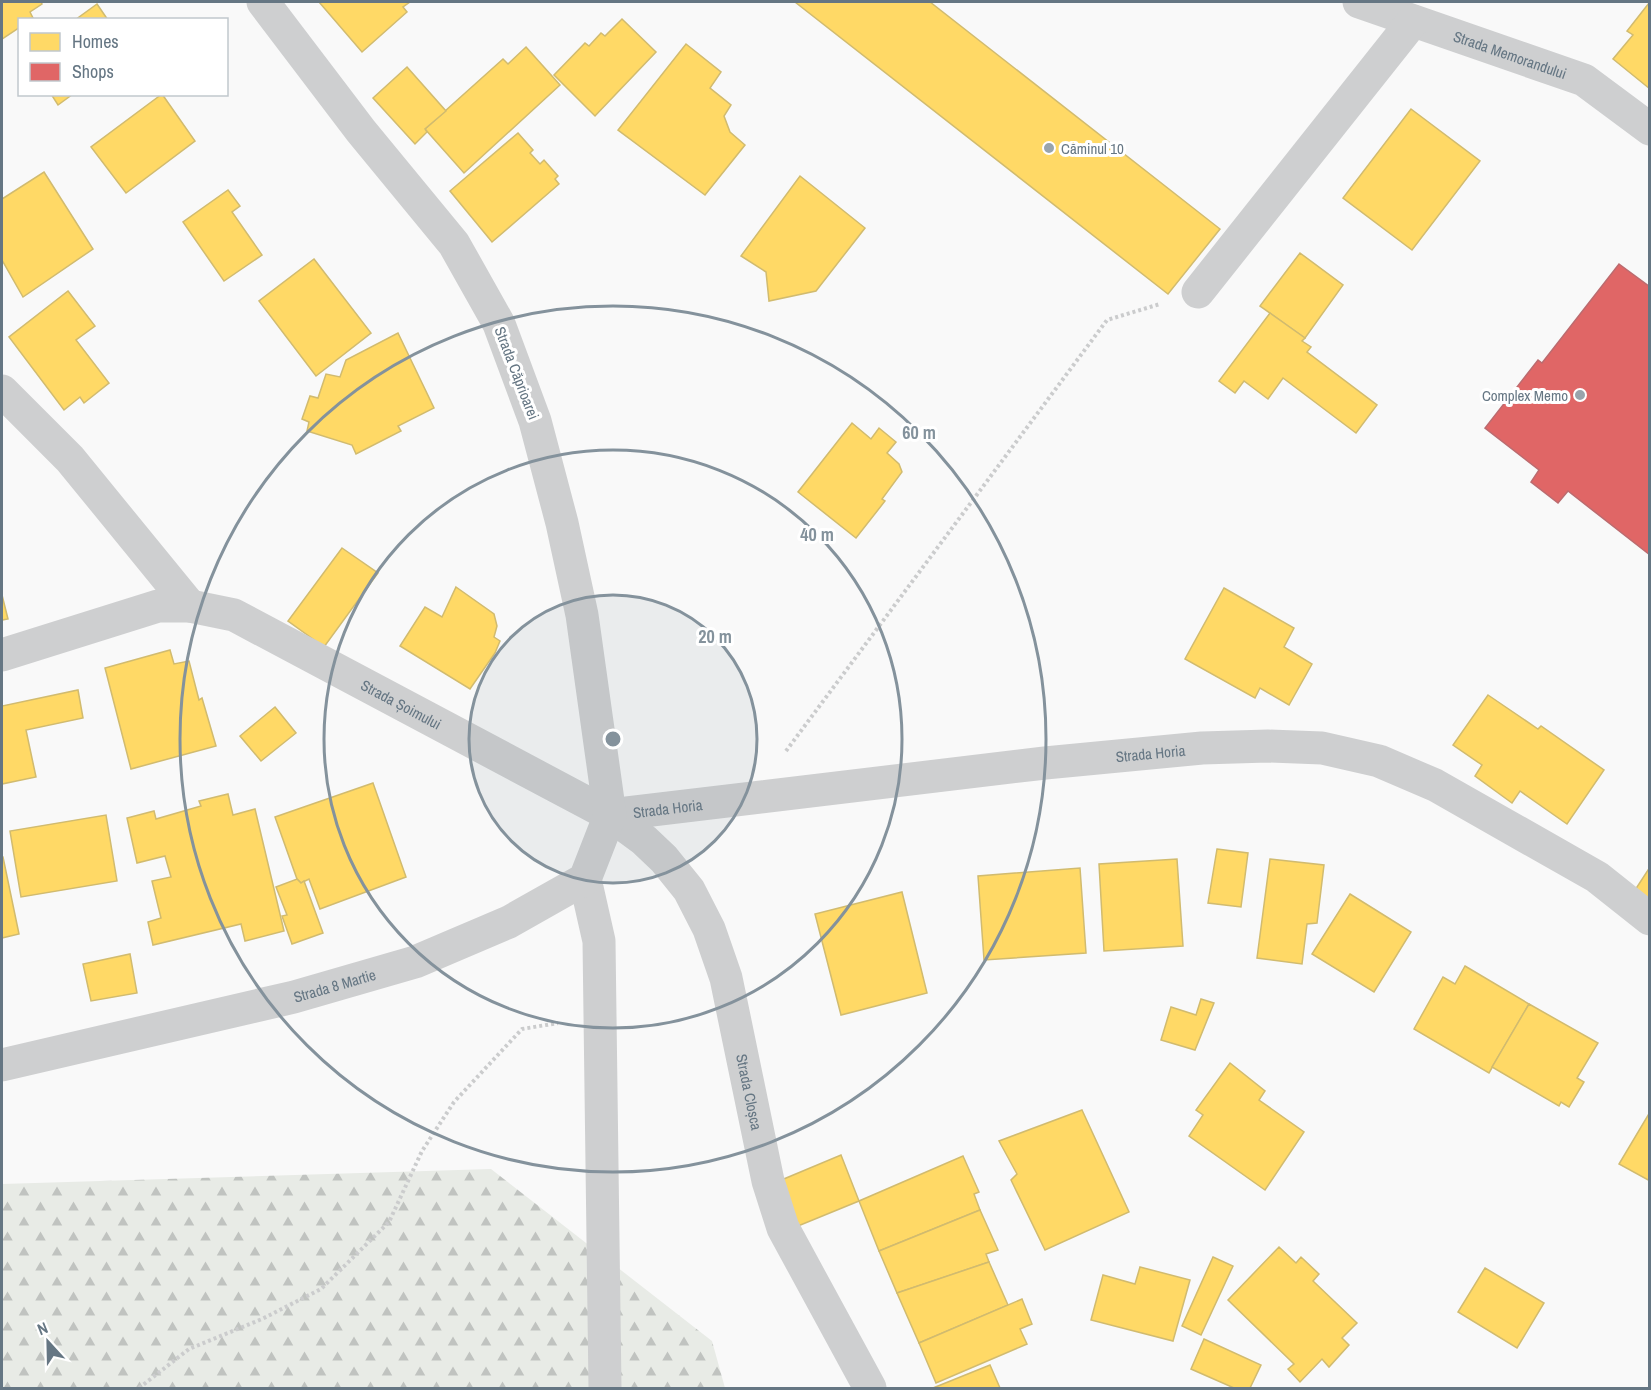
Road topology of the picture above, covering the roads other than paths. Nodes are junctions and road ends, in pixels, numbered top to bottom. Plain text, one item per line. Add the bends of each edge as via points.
1 (263, 2) edge
2 (1359, 2) edge
3 (1413, 21) junction
4 (1650, 129) edge
5 (1198, 292) road end
6 (2, 391) edge
7 (190, 606) junction
8 (2, 655) edge
9 (610, 815) junction
10 (585, 879) junction
11 (1650, 919) edge
12 (2, 1065) edge
13 (605, 1389) edge
14 (870, 1389) edge

1 - 9 street, Strada Căprioarei via 454,244 499,324 535,421 562,523 582,615
2 - 3 street, Strada Memorandului
3 - 4 street, Strada Memorandului via 1584,80
3 - 5 street
6 - 7 street via 70,459
7 - 8 street, Strada Șoimului via 158,606
7 - 9 street, Strada Șoimului via 234,615
9 - 10 street
9 - 11 street, Strada Horia via 1202,748 1322,748 1379,761 1435,785 1597,877
9 - 14 street, Strada Cloșca via 664,859 689,890 709,929 726,978 768,1181 783,1228
10 - 12 street, Strada 8 Martie via 509,922 415,962 294,997
10 - 13 street via 599,941

